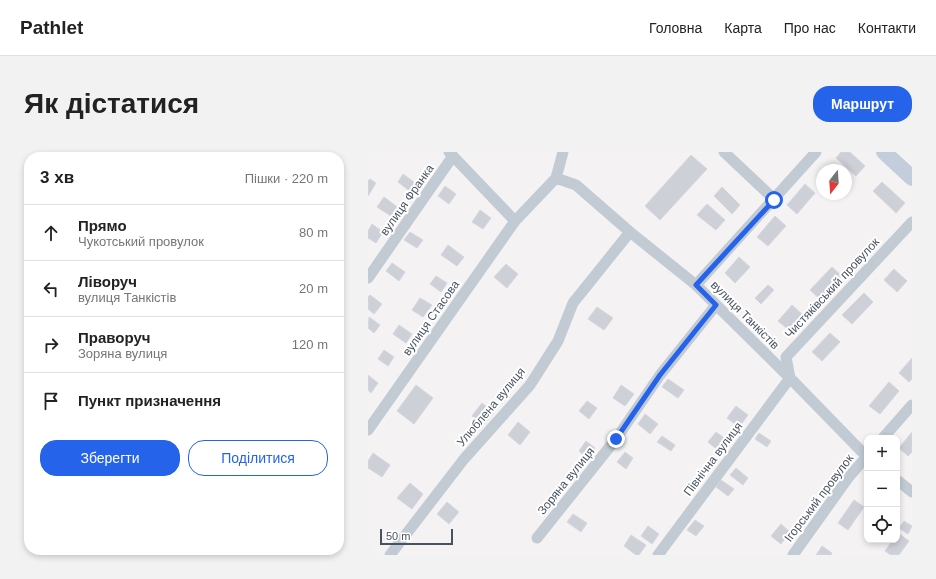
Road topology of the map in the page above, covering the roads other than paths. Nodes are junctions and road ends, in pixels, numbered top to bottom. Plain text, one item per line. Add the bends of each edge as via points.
1 (563, 152) edge
2 (724, 152) edge
3 (816, 152) edge
4 (884, 152) edge
5 (451, 154) edge
6 (556, 178) junction
7 (912, 178) edge
8 (774, 200) junction
9 (515, 221) junction
10 (912, 222) edge
11 (630, 232) junction
12 (368, 278) edge
13 (696, 285) junction
14 (716, 305) junction
15 (790, 378) junction
16 (912, 405) edge
17 (368, 429) edge
18 (886, 435) edge
19 (864, 454) edge
20 (864, 460) edge
21 (900, 482) edge
22 (912, 492) edge
23 (536, 538) dead end
24 (390, 555) edge
25 (658, 555) edge
26 (793, 555) edge

1 - 6 street
2 - 8 street
3 - 8 street
4 - 7 main road
5 - 9 street
5 - 12 street, вулиця Франка
6 - 9 street, вулиця Стасова
6 - 11 street, вулиця Танкістів via 576,185
8 - 13 street
9 - 17 street, вулиця Стасова
10 - 15 street, Чистяківський провулок via 786,357
11 - 13 street, вулиця Танкістів
11 - 24 street, Улюблена вулиця via 573,303 558,341 530,385 464,459
13 - 14 street, вулиця Танкістів
14 - 15 street, вулиця Танкістів
14 - 23 street, Зоряна вулиця via 660,375 616,439
15 - 19 street, вулиця Танкістів
15 - 25 street, Північна вулиця
16 - 18 street
20 - 26 street, Ігорський провулок via 848,478
21 - 22 street

